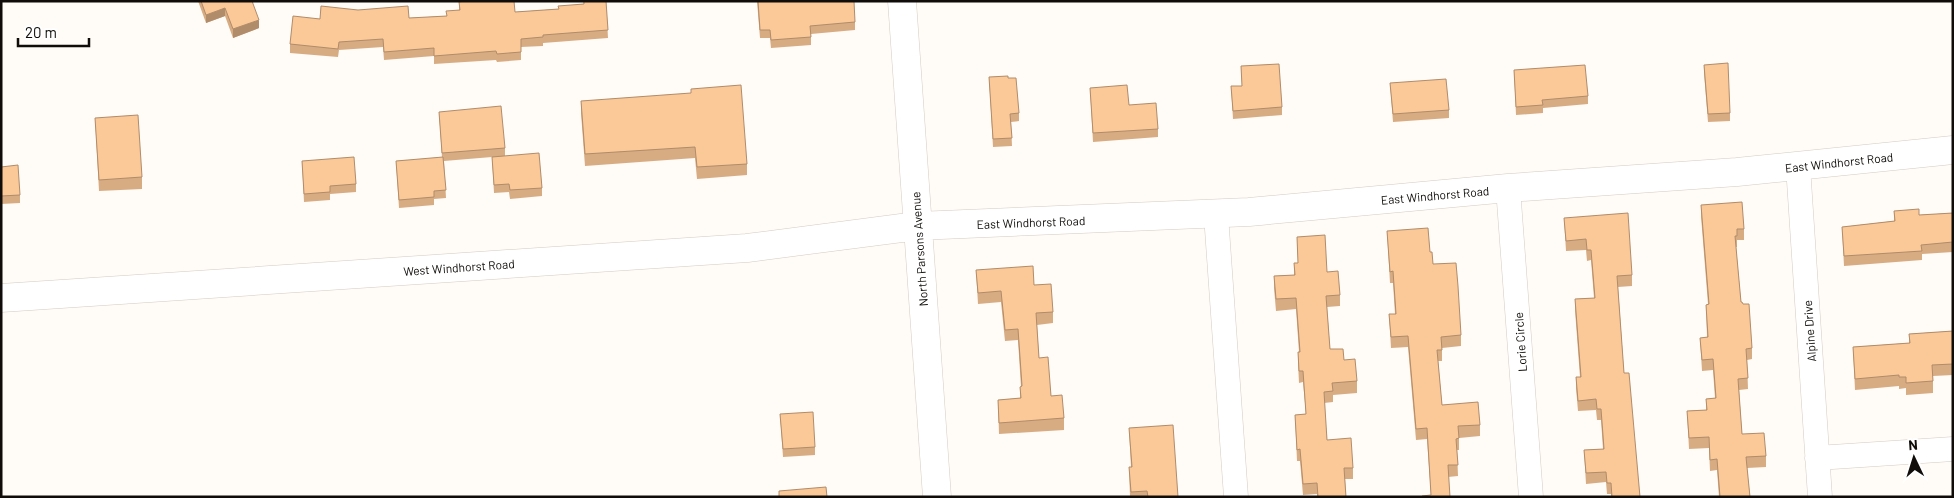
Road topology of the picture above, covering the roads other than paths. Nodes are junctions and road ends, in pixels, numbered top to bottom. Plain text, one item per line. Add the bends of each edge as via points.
1 (902, 1) edge
2 (1953, 150) edge
3 (1798, 166) junction
4 (1508, 188) junction
5 (1216, 214) junction
6 (917, 226) junction
7 (1, 298) edge
8 (1953, 449) edge
9 (1817, 458) junction
10 (937, 497) edge
11 (1236, 497) edge
12 (1531, 497) edge
13 (1820, 497) edge

1 - 6 street, North Parsons Avenue
2 - 3 street, East Windhorst Road
3 - 4 street, East Windhorst Road
3 - 9 street, Alpine Drive
4 - 5 street, East Windhorst Road
4 - 12 street, Lorie Circle
5 - 6 street, East Windhorst Road
5 - 11 street
6 - 7 street, West Windhorst Road via 747,248
6 - 10 street, North Parsons Avenue
8 - 9 street
9 - 13 street, Alpine Drive

